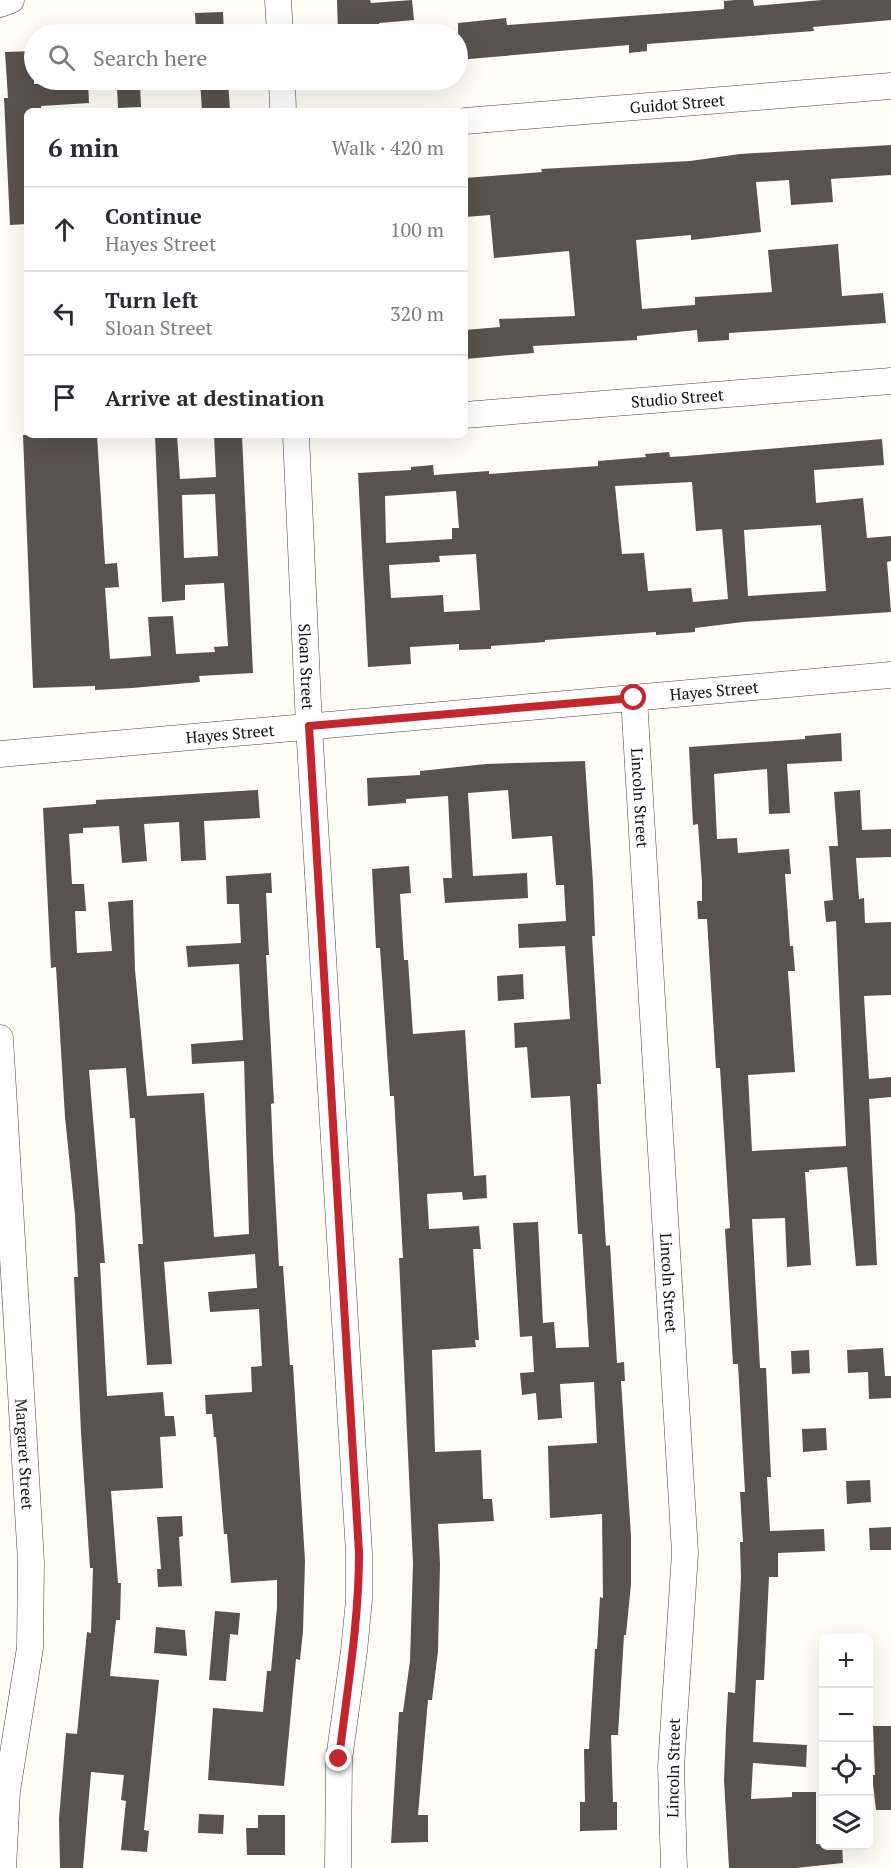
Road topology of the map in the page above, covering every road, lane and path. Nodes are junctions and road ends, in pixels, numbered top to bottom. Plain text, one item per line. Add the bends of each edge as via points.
1 (11, 0) edge
2 (278, 0) edge
3 (0, 4) edge
4 (279, 24) edge
5 (891, 86) edge
6 (282, 90) edge
7 (283, 108) edge
8 (468, 121) edge
9 (891, 381) edge
10 (468, 415) edge
11 (296, 438) edge
12 (891, 675) edge
13 (634, 698) junction
14 (309, 726) junction
15 (0, 754) edge
16 (0, 1038) edge
17 (3, 1868) edge
18 (338, 1868) edge
19 (674, 1868) edge

1 - 3 street
2 - 4 street
5 - 8 street, Guidot Street
6 - 7 street
9 - 10 street, Studio Street
11 - 14 street, Sloan Street
12 - 13 street, Hayes Street
13 - 14 street, Hayes Street
13 - 19 street, Lincoln Street via 685,1553 671,1767
14 - 15 street, Hayes Street
14 - 18 street, Sloan Street via 359,1553 355,1640 339,1759
16 - 17 street, Margaret Street via 31,1562 30,1648 7,1791

